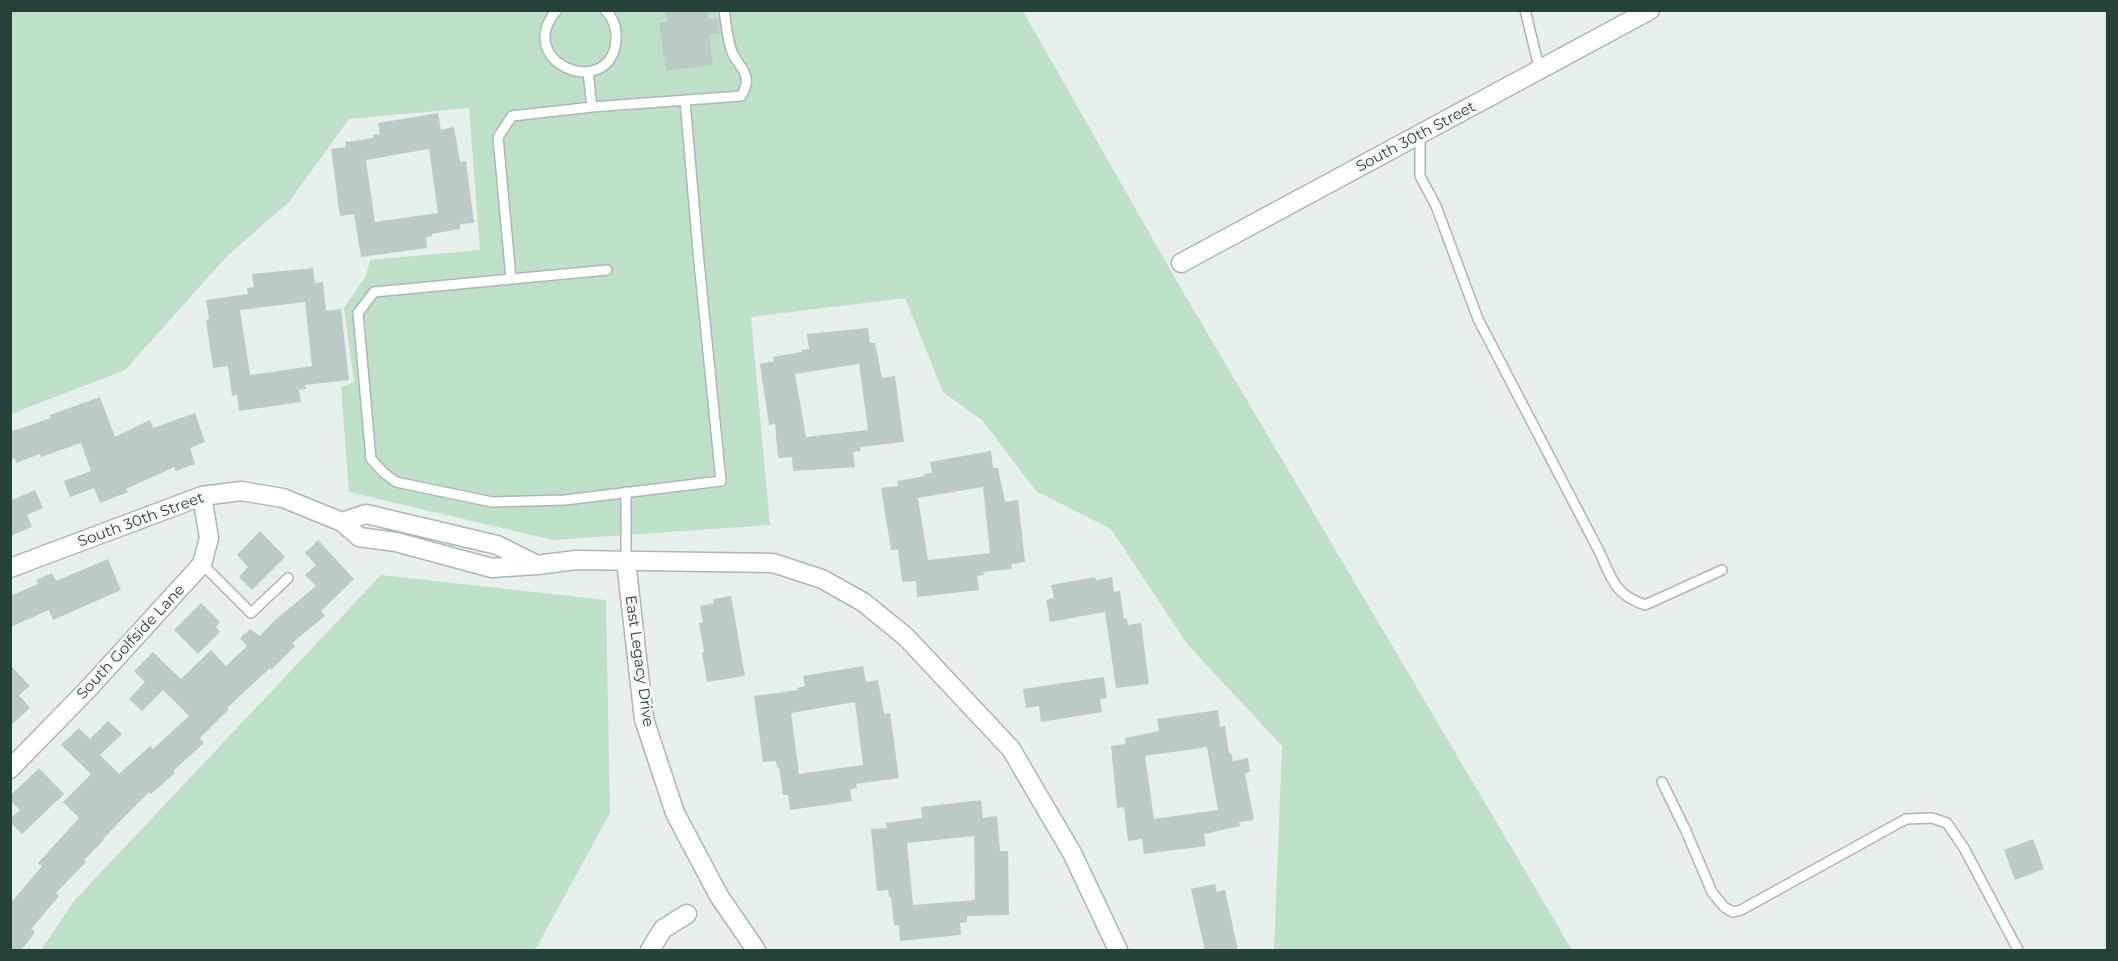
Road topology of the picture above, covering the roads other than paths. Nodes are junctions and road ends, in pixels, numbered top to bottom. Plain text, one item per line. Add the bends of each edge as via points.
1 (557, 10) edge
2 (605, 10) edge
3 (724, 10) edge
4 (1525, 10) edge
5 (1650, 10) edge
6 (1540, 71) junction
7 (588, 72) junction
8 (685, 101) junction
9 (592, 107) junction
10 (1420, 135) junction
11 (1182, 263) dead end
12 (607, 270) dead end
13 (511, 279) junction
14 (626, 492) junction
15 (202, 496) junction
16 (342, 522) junction
17 (444, 531) junction
18 (441, 554) junction
19 (626, 561) junction
20 (202, 564) junction
21 (537, 565) junction
22 (10, 568) edge
23 (1722, 570) dead end
24 (288, 578) dead end
25 (10, 769) edge
26 (1662, 782) dead end
27 (687, 914) dead end
28 (650, 951) edge
29 (756, 951) edge
30 (1118, 951) edge
31 (2018, 951) edge

1 - 7 lane via 546,29 547,49 568,70
2 - 7 lane via 614,24 616,45 606,63
3 - 8 lane via 732,53 746,73 745,90 741,96
4 - 6 lane
5 - 6 street, South 30th Street
6 - 10 street, South 30th Street
7 - 9 lane
8 - 9 lane
8 - 14 lane via 721,481
9 - 13 lane via 512,116 498,137
10 - 11 street, South 30th Street
10 - 23 lane via 1420,176 1436,206 1478,319 1614,584 1630,600 1645,604
12 - 13 lane
13 - 14 lane via 374,292 365,302 358,313 371,459 396,482 492,502 565,500
14 - 19 lane
15 - 16 street, South 30th Street via 241,491 283,498
15 - 20 street, South Golfside Lane via 209,538
15 - 22 street, South 30th Street
16 - 17 street via 366,514
16 - 18 street, South 30th Street via 359,537
17 - 18 street
17 - 21 street via 497,545
18 - 21 street, South 30th Street via 492,568
19 - 21 street, South 30th Street via 576,560
19 - 29 street, East Legacy Drive via 644,719 675,813 719,896
19 - 30 street, South 30th Street via 773,563 822,579 863,602 906,637 1011,749 1072,853
20 - 24 lane via 251,613
20 - 25 street, South Golfside Lane
26 - 31 lane via 1712,891 1733,912 1906,819 1932,818 1947,823 1964,848
27 - 28 street via 663,929

